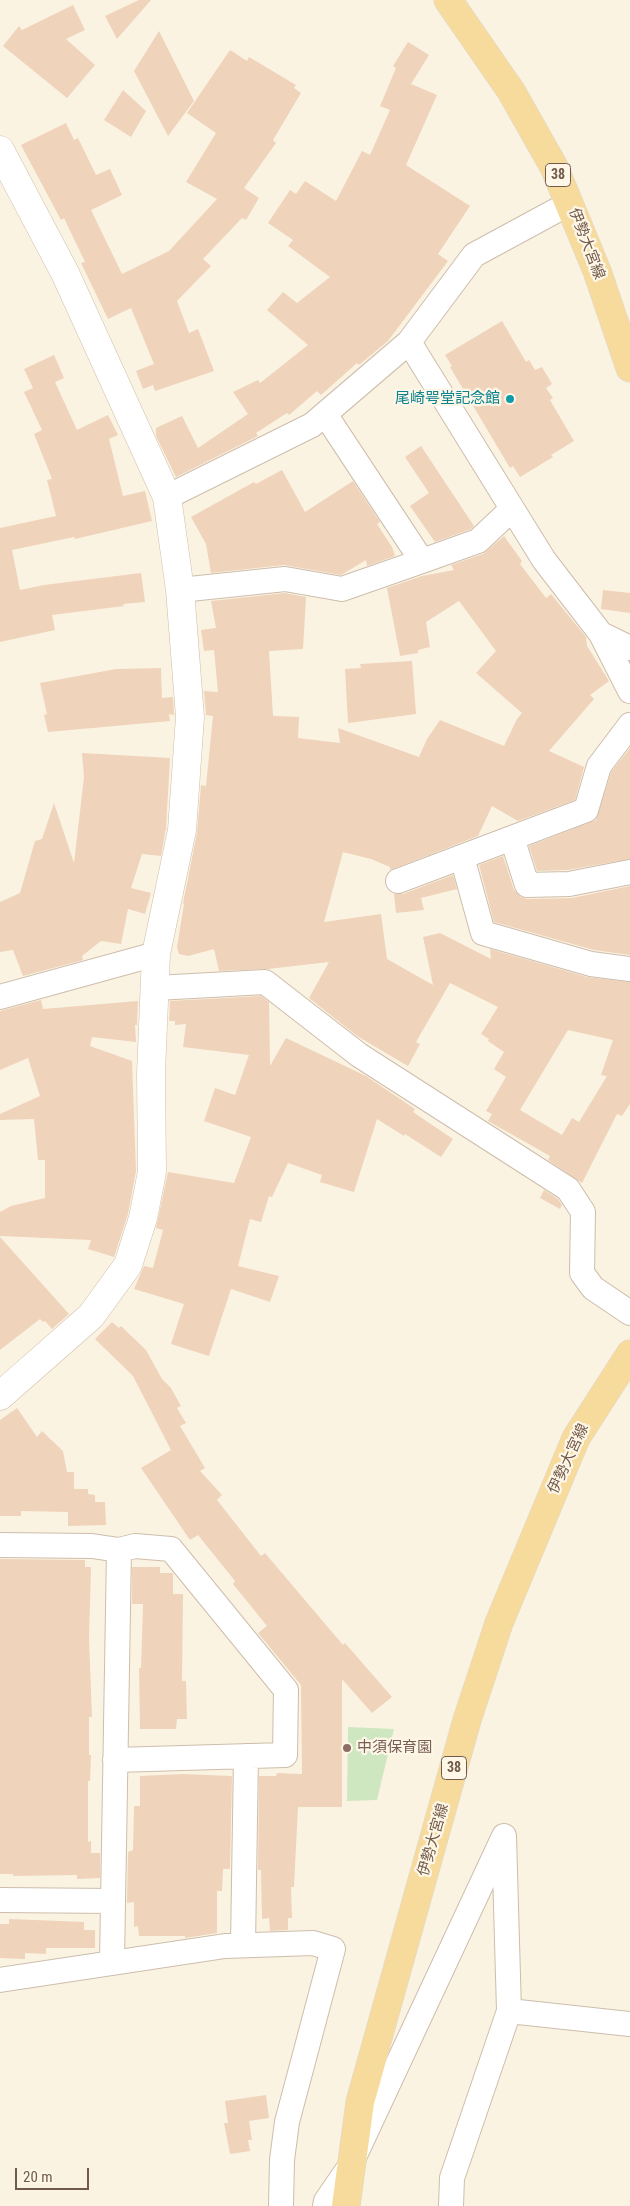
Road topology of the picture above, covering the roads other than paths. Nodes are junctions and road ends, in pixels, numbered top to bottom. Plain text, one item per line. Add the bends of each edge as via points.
1 (448, 0) edge
2 (0, 150) edge
3 (570, 203) junction
4 (409, 342) junction
5 (630, 368) edge
6 (325, 414) junction
7 (167, 498) junction
8 (512, 509) junction
9 (422, 561) junction
10 (180, 590) junction
11 (601, 634) junction
12 (630, 648) edge
13 (630, 691) edge
14 (630, 725) edge
15 (512, 838) junction
16 (462, 857) junction
17 (630, 872) edge
18 (398, 882) dead end
19 (156, 954) junction
20 (630, 969) edge
21 (156, 988) junction
22 (0, 997) edge
23 (630, 1313) edge
24 (630, 1354) edge
25 (0, 1396) edge
26 (0, 1545) edge
27 (119, 1550) junction
28 (246, 1756) junction
29 (115, 1760) junction
30 (0, 1900) edge
31 (112, 1902) junction
32 (243, 1945) junction
33 (112, 1962) junction
34 (0, 1980) edge
35 (509, 2010) junction
36 (630, 2024) edge
37 (350, 2166) junction
38 (281, 2206) edge
39 (325, 2206) edge
40 (346, 2206) edge
41 (451, 2206) edge

1 - 3 main road, 伊勢大宮線 / 38 via 511,91 554,167
2 - 7 street via 65,273
3 - 4 street via 474,255
3 - 5 main road, 伊勢大宮線 / 38
4 - 6 street
4 - 8 street
6 - 7 street via 312,425
6 - 9 street
7 - 10 street
8 - 9 street via 478,541
8 - 11 street via 544,560
9 - 10 street via 342,588 285,579
10 - 19 street via 190,717 182,830
11 - 12 street
11 - 13 street
14 - 15 street via 599,766 586,810
15 - 16 street
15 - 17 street via 527,885 569,884
16 - 18 street
16 - 20 street via 483,933 592,964
19 - 21 street
19 - 22 street
21 - 23 street via 265,982 360,1055 568,1189 583,1212 582,1273 593,1288
21 - 25 street via 151,1073 152,1172 143,1218 128,1265 91,1316
24 - 37 main road, 伊勢大宮線 / 38 via 576,1438 499,1622 467,1720 360,2102
26 - 27 street via 92,1546
27 - 28 street via 136,1546 171,1549 286,1690 285,1755
27 - 29 street
28 - 29 street
28 - 32 street
29 - 31 street
30 - 31 street
31 - 33 street
32 - 33 street
32 - 38 street via 313,1943 333,1949 287,2122
33 - 34 street
35 - 36 street
35 - 37 street via 504,1836
35 - 41 street via 452,2178
37 - 39 street
37 - 40 main road, 伊勢大宮線 / 38

